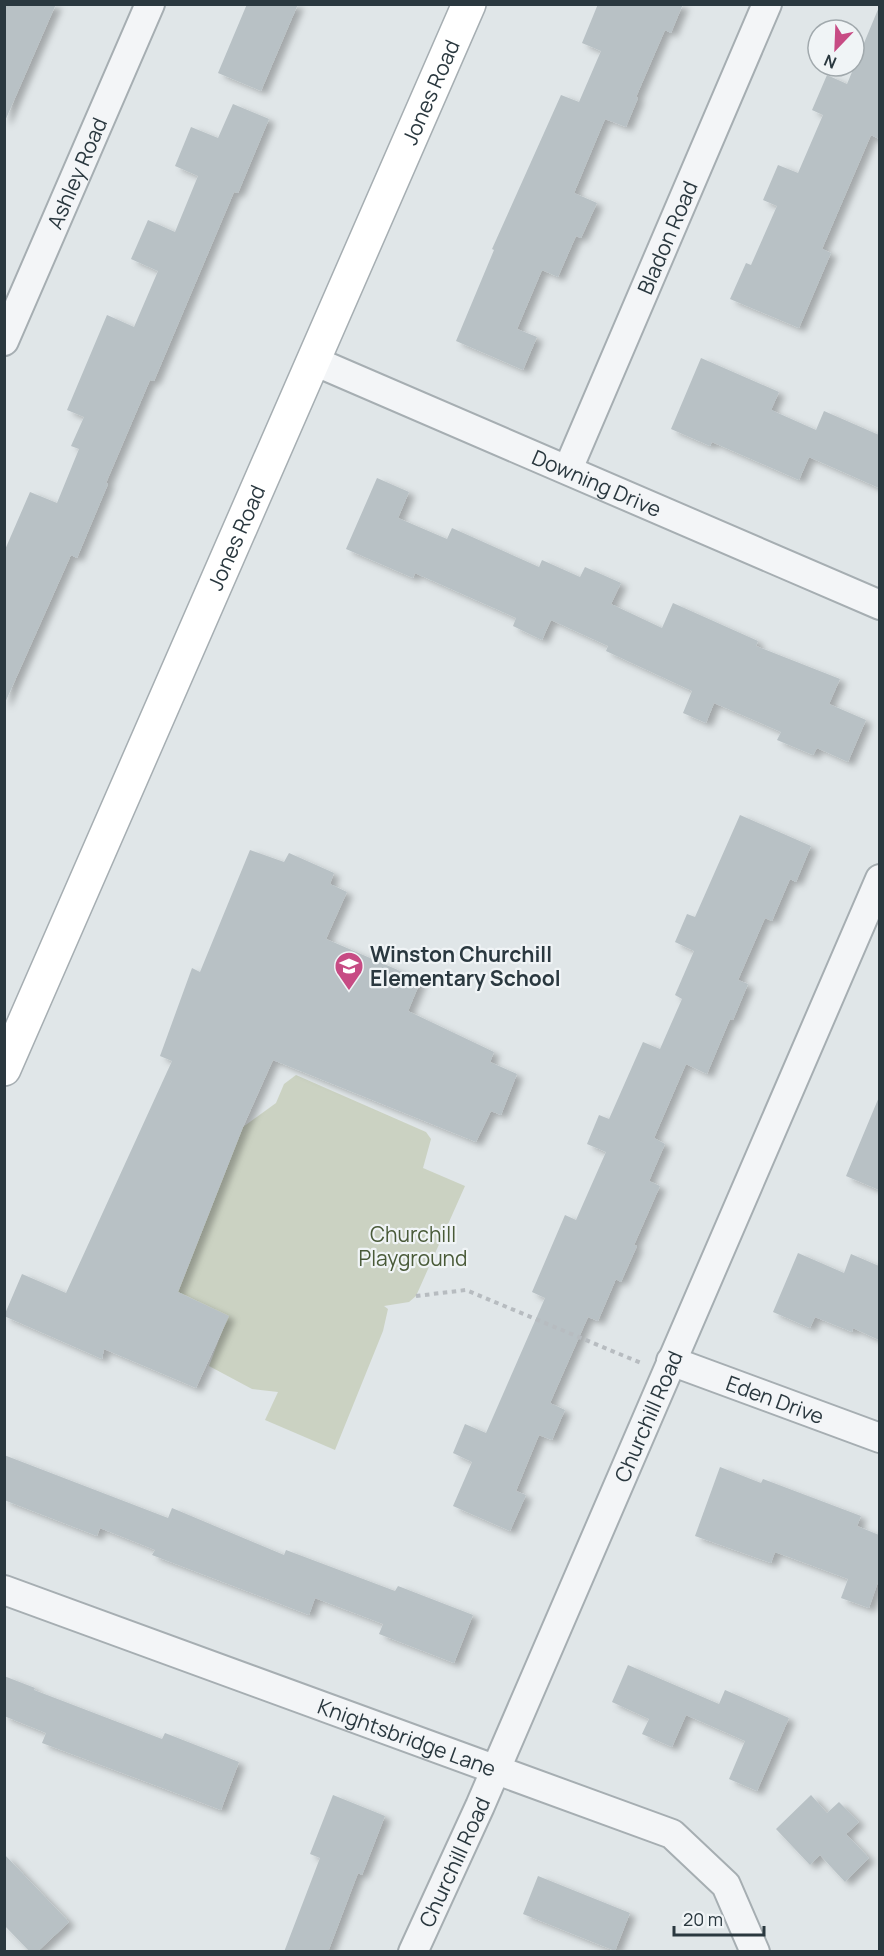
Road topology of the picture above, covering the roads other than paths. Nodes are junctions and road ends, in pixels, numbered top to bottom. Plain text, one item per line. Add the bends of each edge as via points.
1 (150, 4) edge
2 (469, 4) edge
3 (767, 4) edge
4 (4, 341) edge
5 (314, 361) junction
6 (568, 469) junction
7 (879, 605) edge
8 (879, 879) edge
9 (4, 1069) edge
10 (669, 1367) junction
11 (879, 1438) edge
12 (4, 1590) edge
13 (495, 1769) junction
14 (413, 1952) edge
15 (755, 1952) edge

1 - 4 street, Ashley Road
2 - 5 street, Jones Road
3 - 6 street, Bladon Road
5 - 6 street, Downing Drive
5 - 9 street, Jones Road
6 - 7 street, Downing Drive
8 - 10 street, Churchill Road
10 - 11 street, Eden Drive
10 - 13 street, Churchill Road
12 - 13 street, Knightsbridge Lane
13 - 14 street, Churchill Road
13 - 15 street, Knightsbridge Lane via 672,1834 726,1885

